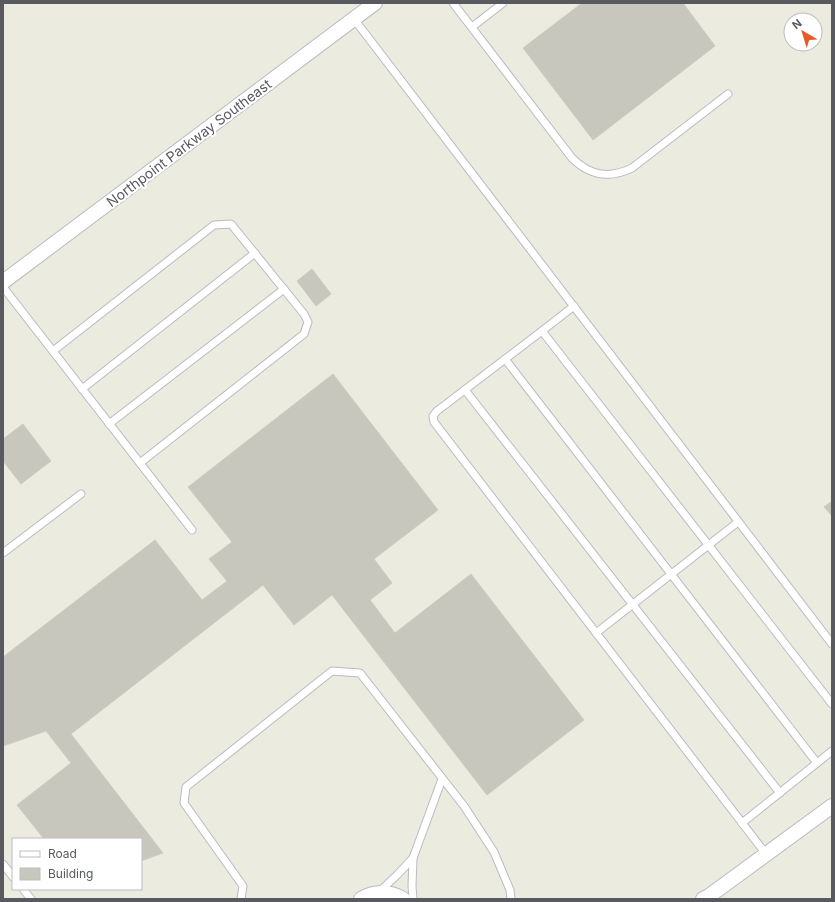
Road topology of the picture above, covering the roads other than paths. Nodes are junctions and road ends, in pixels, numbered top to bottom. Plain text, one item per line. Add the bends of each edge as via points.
1 (375, 3) edge
2 (453, 3) edge
3 (503, 3) edge
4 (354, 19) junction
5 (472, 27) junction
6 (728, 94) dead end
7 (255, 253) junction
8 (3, 282) edge
9 (3, 287) edge
10 (284, 289) junction
11 (574, 306) junction
12 (542, 331) junction
13 (53, 351) junction
14 (505, 359) junction
15 (82, 389) junction
16 (465, 390) junction
17 (110, 424) junction
18 (140, 463) junction
19 (81, 494) dead end
20 (738, 522) junction
21 (192, 530) dead end
22 (708, 545) junction
23 (3, 554) edge
24 (672, 574) junction
25 (632, 604) junction
26 (596, 633) junction
27 (832, 644) edge
28 (832, 704) edge
29 (832, 751) edge
30 (818, 763) junction
31 (442, 778) junction
32 (780, 793) junction
33 (832, 806) edge
34 (742, 823) junction
35 (766, 854) junction
36 (413, 858) junction
37 (3, 864) edge
38 (12, 876) edge
39 (24, 890) edge
40 (378, 893) junction
41 (31, 899) edge
42 (241, 899) edge
43 (361, 899) edge
44 (403, 899) edge
45 (413, 899) edge
46 (511, 899) edge
47 (703, 899) edge

1 - 4 street, Northpoint Parkway Southeast
2 - 5 lane
3 - 5 lane
4 - 8 street, Northpoint Parkway Southeast
4 - 11 lane
5 - 6 lane via 572,158 594,173 613,175 632,168
7 - 10 lane
7 - 13 lane via 231,224 214,225
7 - 15 lane
9 - 13 lane
10 - 17 lane
10 - 18 lane via 308,322 304,334
11 - 12 lane
11 - 20 lane
12 - 14 lane
12 - 22 lane
13 - 15 lane
14 - 16 lane
14 - 24 lane
15 - 17 lane
16 - 25 lane
16 - 26 lane via 433,416 434,422
17 - 18 lane
18 - 21 lane
19 - 23 lane
20 - 22 lane
20 - 27 lane
22 - 24 lane
22 - 28 lane
24 - 25 lane
24 - 30 lane
25 - 26 lane
25 - 32 lane
26 - 34 lane
29 - 30 lane
30 - 32 lane
31 - 36 lane
31 - 42 lane via 360,673 332,671 186,787 184,803 243,886
31 - 46 lane via 494,852 510,890
32 - 34 lane
33 - 35 street
34 - 35 lane
35 - 47 street
36 - 40 lane
36 - 45 lane
37 - 38 lane
39 - 41 lane
40 - 43 street
40 - 44 street via 388,893

